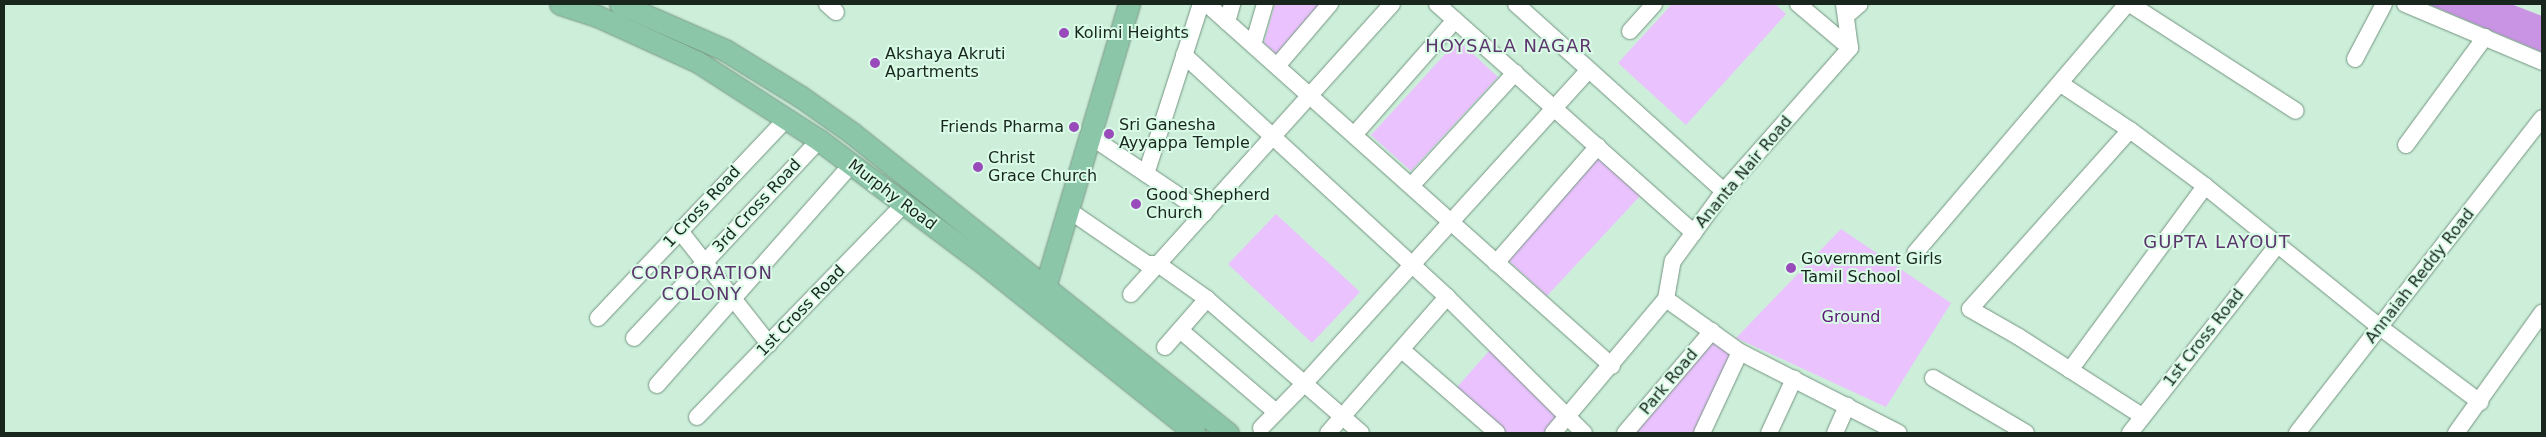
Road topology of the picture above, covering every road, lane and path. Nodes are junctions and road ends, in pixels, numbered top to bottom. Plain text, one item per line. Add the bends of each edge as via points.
1 (560, 4) edge
2 (620, 4) edge
3 (1129, 4) edge
4 (1200, 4) edge
5 (1207, 4) edge
6 (1232, 4) edge
7 (1265, 4) edge
8 (1330, 4) edge
9 (1392, 4) edge
10 (1437, 4) edge
11 (1516, 4) edge
12 (1654, 4) edge
13 (1798, 4) edge
14 (1860, 4) edge
15 (2129, 4) edge
16 (2384, 4) edge
17 (2405, 4) edge
18 (1535, 10) edge
19 (1845, 10) edge
20 (1455, 20) junction
21 (1227, 22) junction
22 (1630, 31) dead end
23 (2485, 38) junction
24 (1253, 45) junction
25 (1850, 48) junction
26 (1184, 55) junction
27 (2355, 59) dead end
28 (2542, 62) edge
29 (1277, 66) junction
30 (1589, 70) junction
31 (1515, 73) junction
32 (2061, 84) junction
33 (1310, 95) junction
34 (1555, 108) junction
35 (2296, 111) dead end
36 (2542, 118) edge
37 (786, 119) junction
38 (2130, 130) junction
39 (1354, 135) junction
40 (1090, 136) junction
41 (1272, 137) junction
42 (819, 140) junction
43 (2406, 145) dead end
44 (1598, 146) junction
45 (852, 164) junction
46 (1146, 174) junction
47 (1411, 186) junction
48 (2205, 186) junction
49 (1724, 191) junction
50 (904, 204) junction
51 (1067, 209) junction
52 (1204, 213) junction
53 (1451, 223) junction
54 (680, 231) junction
55 (1694, 233) junction
56 (2278, 244) junction
57 (1915, 253) dead end
58 (704, 262) junction
59 (1496, 263) junction
60 (1158, 264) junction
61 (1412, 265) junction
62 (1131, 294) dead end
63 (1447, 297) junction
64 (1042, 298) junction
65 (733, 299) junction
66 (1666, 299) junction
67 (1207, 300) junction
68 (2542, 313) edge
69 (598, 318) dead end
70 (2381, 328) junction
71 (1180, 330) junction
72 (1712, 330) junction
73 (634, 338) dead end
74 (768, 344) junction
75 (1165, 347) dead end
76 (1402, 350) junction
77 (1740, 352) junction
78 (1612, 366) junction
79 (2070, 370) junction
80 (1933, 378) dead end
81 (1794, 379) junction
82 (1304, 384) junction
83 (657, 385) dead end
84 (2480, 402) junction
85 (1847, 406) junction
86 (1276, 412) junction
87 (1567, 416) junction
88 (2142, 416) junction
89 (697, 418) dead end
90 (1342, 418) junction
91 (1261, 428) dead end
92 (1195, 433) edge
93 (1228, 433) edge
94 (1328, 433) edge
95 (1361, 433) edge
96 (1497, 433) edge
97 (1553, 433) edge
98 (1584, 433) edge
99 (1625, 433) edge
100 (1702, 433) edge
101 (1769, 433) edge
102 (1835, 433) edge
103 (1897, 433) edge
104 (2026, 433) edge
105 (2130, 433) edge
106 (2297, 433) edge
107 (2456, 433) edge

1 - 37 main road, Murphy Road via 597,16 698,62
2 - 64 main road, Murphy Road via 725,50 802,97 852,133
3 - 40 main road
4 - 26 street
5 - 21 street
6 - 21 street
7 - 24 street
8 - 29 street
9 - 33 street
10 - 20 street
11 - 18 street
12 - 22 street
13 - 25 street
14 - 19 street
15 - 32 street
15 - 35 street
16 - 27 street
17 - 23 street
18 - 30 street
19 - 25 street
20 - 31 street
20 - 39 street
21 - 24 street
23 - 28 street
23 - 43 street
24 - 29 street
25 - 49 street, Ananta Nair Road
26 - 41 street
26 - 46 street
29 - 33 street
30 - 34 street
30 - 49 street
31 - 34 street
31 - 47 street
32 - 38 street
32 - 57 street
33 - 39 street
33 - 41 street
34 - 44 street
34 - 53 street
36 - 70 street, Annaiah Reddy Road
37 - 42 main road, Murphy Road
37 - 54 street, 1 Cross Road
38 - 48 street
38 - 79 street via 1970,309
39 - 47 street
40 - 46 street
40 - 51 main road
41 - 52 street
41 - 61 street
42 - 45 main road, Murphy Road
42 - 58 street, 3rd Cross Road
44 - 55 street
44 - 59 street
45 - 50 main road, Murphy Road
45 - 65 street
46 - 52 street
47 - 53 street
48 - 56 street
48 - 79 street
49 - 55 street, Ananta Nair Road
50 - 64 main road, Murphy Road
50 - 74 street, 1st Cross Road
51 - 60 street via 1147,264
51 - 64 main road
52 - 60 street
53 - 59 street
53 - 61 street
54 - 58 street
54 - 69 street, 1 Cross Road
55 - 66 street, Ananta Nair Road via 1673,261
56 - 70 street
56 - 88 street, 1st Cross Road
58 - 65 street
58 - 73 street, 3rd Cross Road
59 - 78 street
60 - 62 street
60 - 67 street
61 - 63 street
61 - 82 street
63 - 76 street
63 - 87 street
64 - 92 main road, Murphy Road
64 - 93 main road, Murphy Road via 1100,330
65 - 74 street
65 - 83 street
66 - 72 street
66 - 78 street, Ananta Nair Road
67 - 71 street
67 - 82 street
68 - 84 street
70 - 84 street
70 - 106 street, Annaiah Reddy Road
71 - 75 street
71 - 86 street
72 - 77 street
72 - 99 street, Park Road
74 - 89 street, 1st Cross Road
76 - 90 street
76 - 96 street
77 - 81 street
77 - 100 street
78 - 87 street, Ananta Nair Road
79 - 88 street
80 - 104 street
81 - 85 street
81 - 101 street
82 - 86 street
82 - 90 street
84 - 107 street
85 - 102 street
85 - 103 street
86 - 91 street
87 - 97 street, Ananta Nair Road
87 - 98 street
88 - 105 street, 1st Cross Road
90 - 94 street
90 - 95 street

